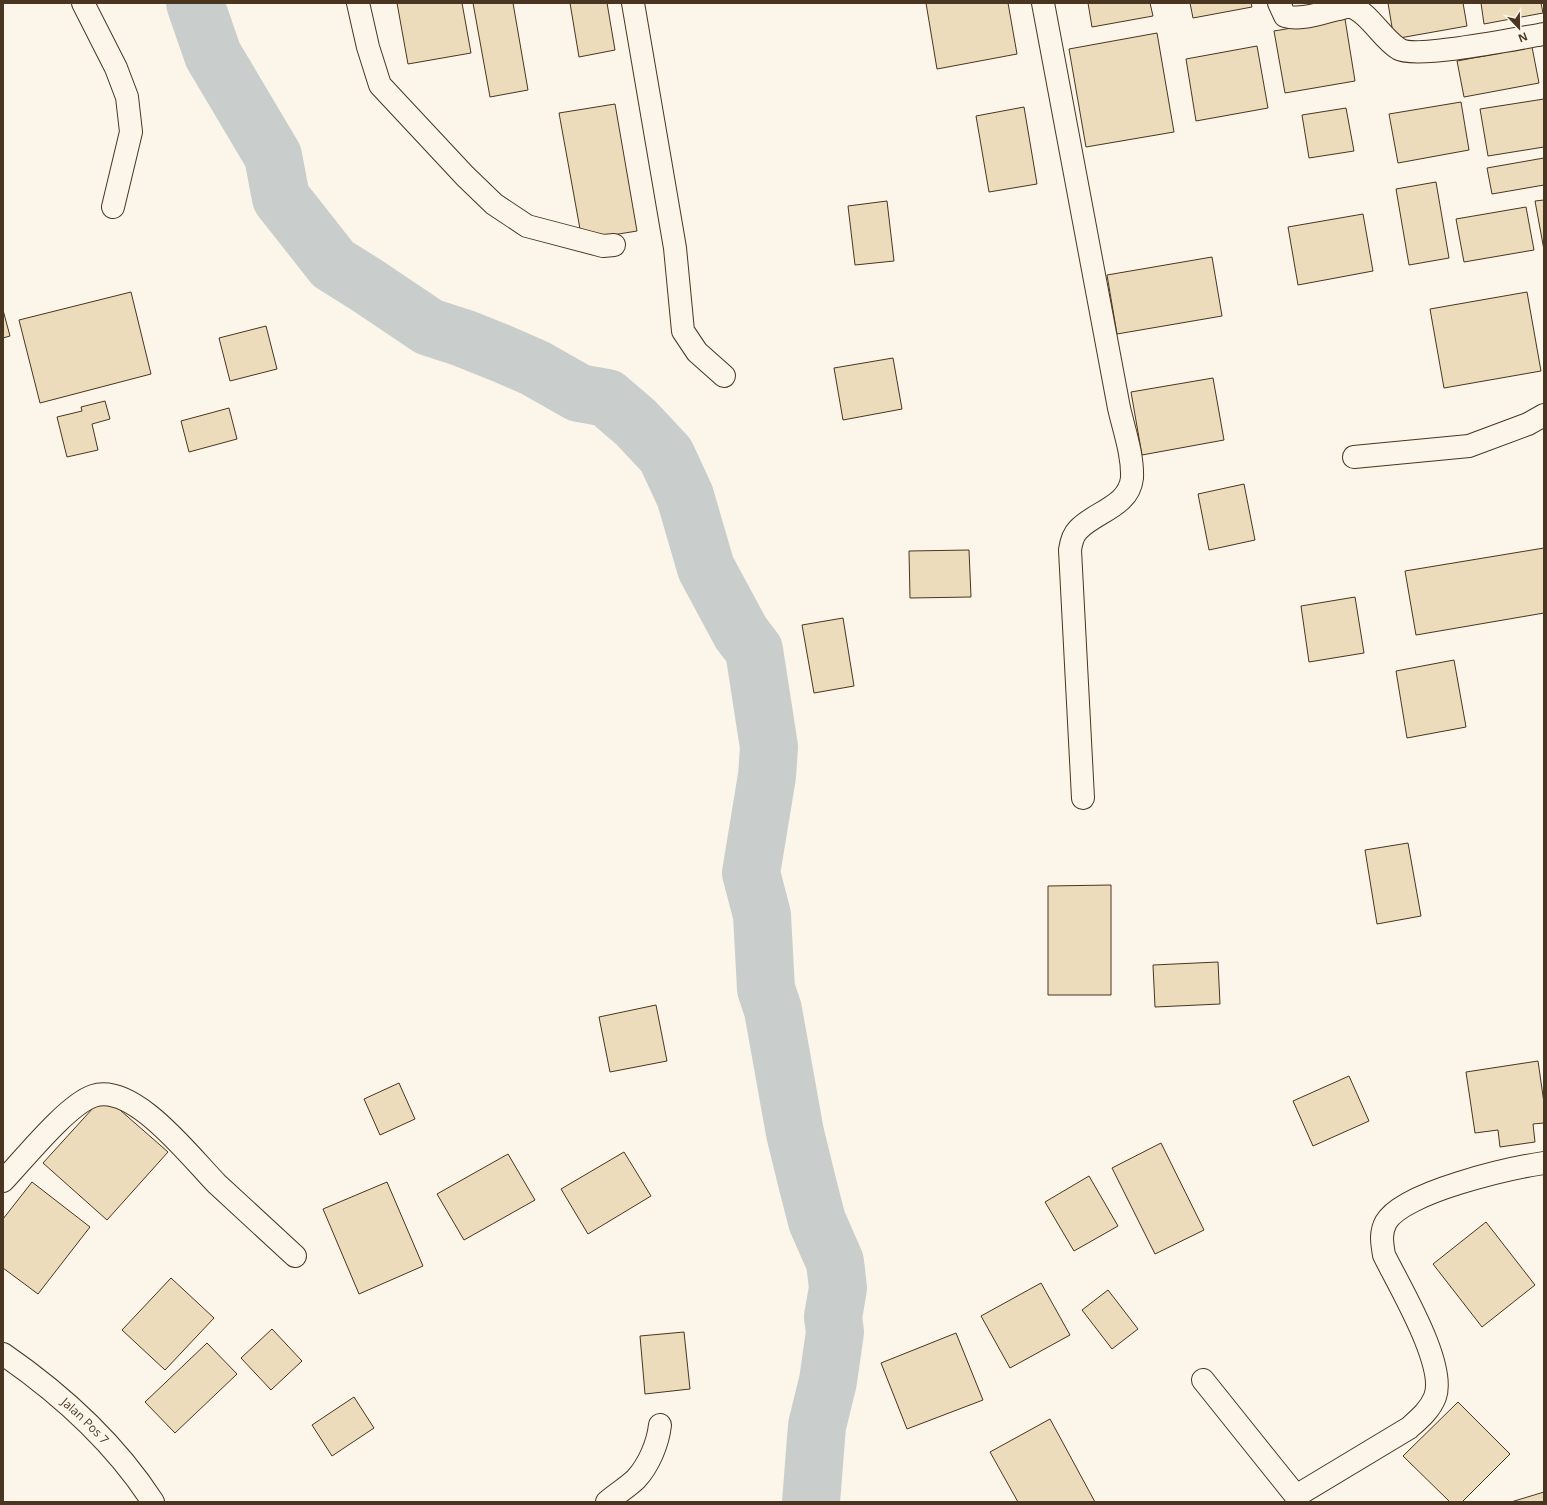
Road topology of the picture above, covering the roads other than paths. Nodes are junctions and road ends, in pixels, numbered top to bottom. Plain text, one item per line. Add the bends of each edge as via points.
1 (82, 3) edge
2 (358, 3) edge
3 (633, 3) edge
4 (1043, 3) edge
5 (1279, 3) edge
6 (1544, 34) edge
7 (113, 206) dead end
8 (614, 245) dead end
9 (724, 376) dead end
10 (1544, 415) edge
11 (1354, 457) dead end
12 (1083, 798) dead end
13 (1544, 1163) edge
14 (3, 1181) edge
15 (295, 1256) dead end
16 (3, 1354) edge
17 (1203, 1380) dead end
18 (660, 1425) dead end
19 (1290, 1499) edge
20 (153, 1502) edge
21 (607, 1502) edge

1 - 7 street via 116,68 127,97 131,132
2 - 8 street via 380,85 484,195 527,226 603,246
3 - 9 street via 675,248 683,331 697,352
4 - 12 street via 1132,479 1128,491 1122,498 1077,530 1070,550
5 - 6 street via 1285,16 1295,19 1350,7 1361,12 1400,50 1446,50
10 - 11 street via 1528,424 1469,446
13 - 19 street via 1462,1181 1420,1198 1387,1221 1381,1240 1384,1255 1431,1352 1437,1374 1435,1397 1424,1414 1409,1428
14 - 15 street via 71,1110 93,1096 108,1094 127,1100 164,1126 216,1183
16 - 20 street, Jalan Pos 7 via 80,1414 115,1452
17 - 19 street
18 - 21 street via 652,1454 637,1478

